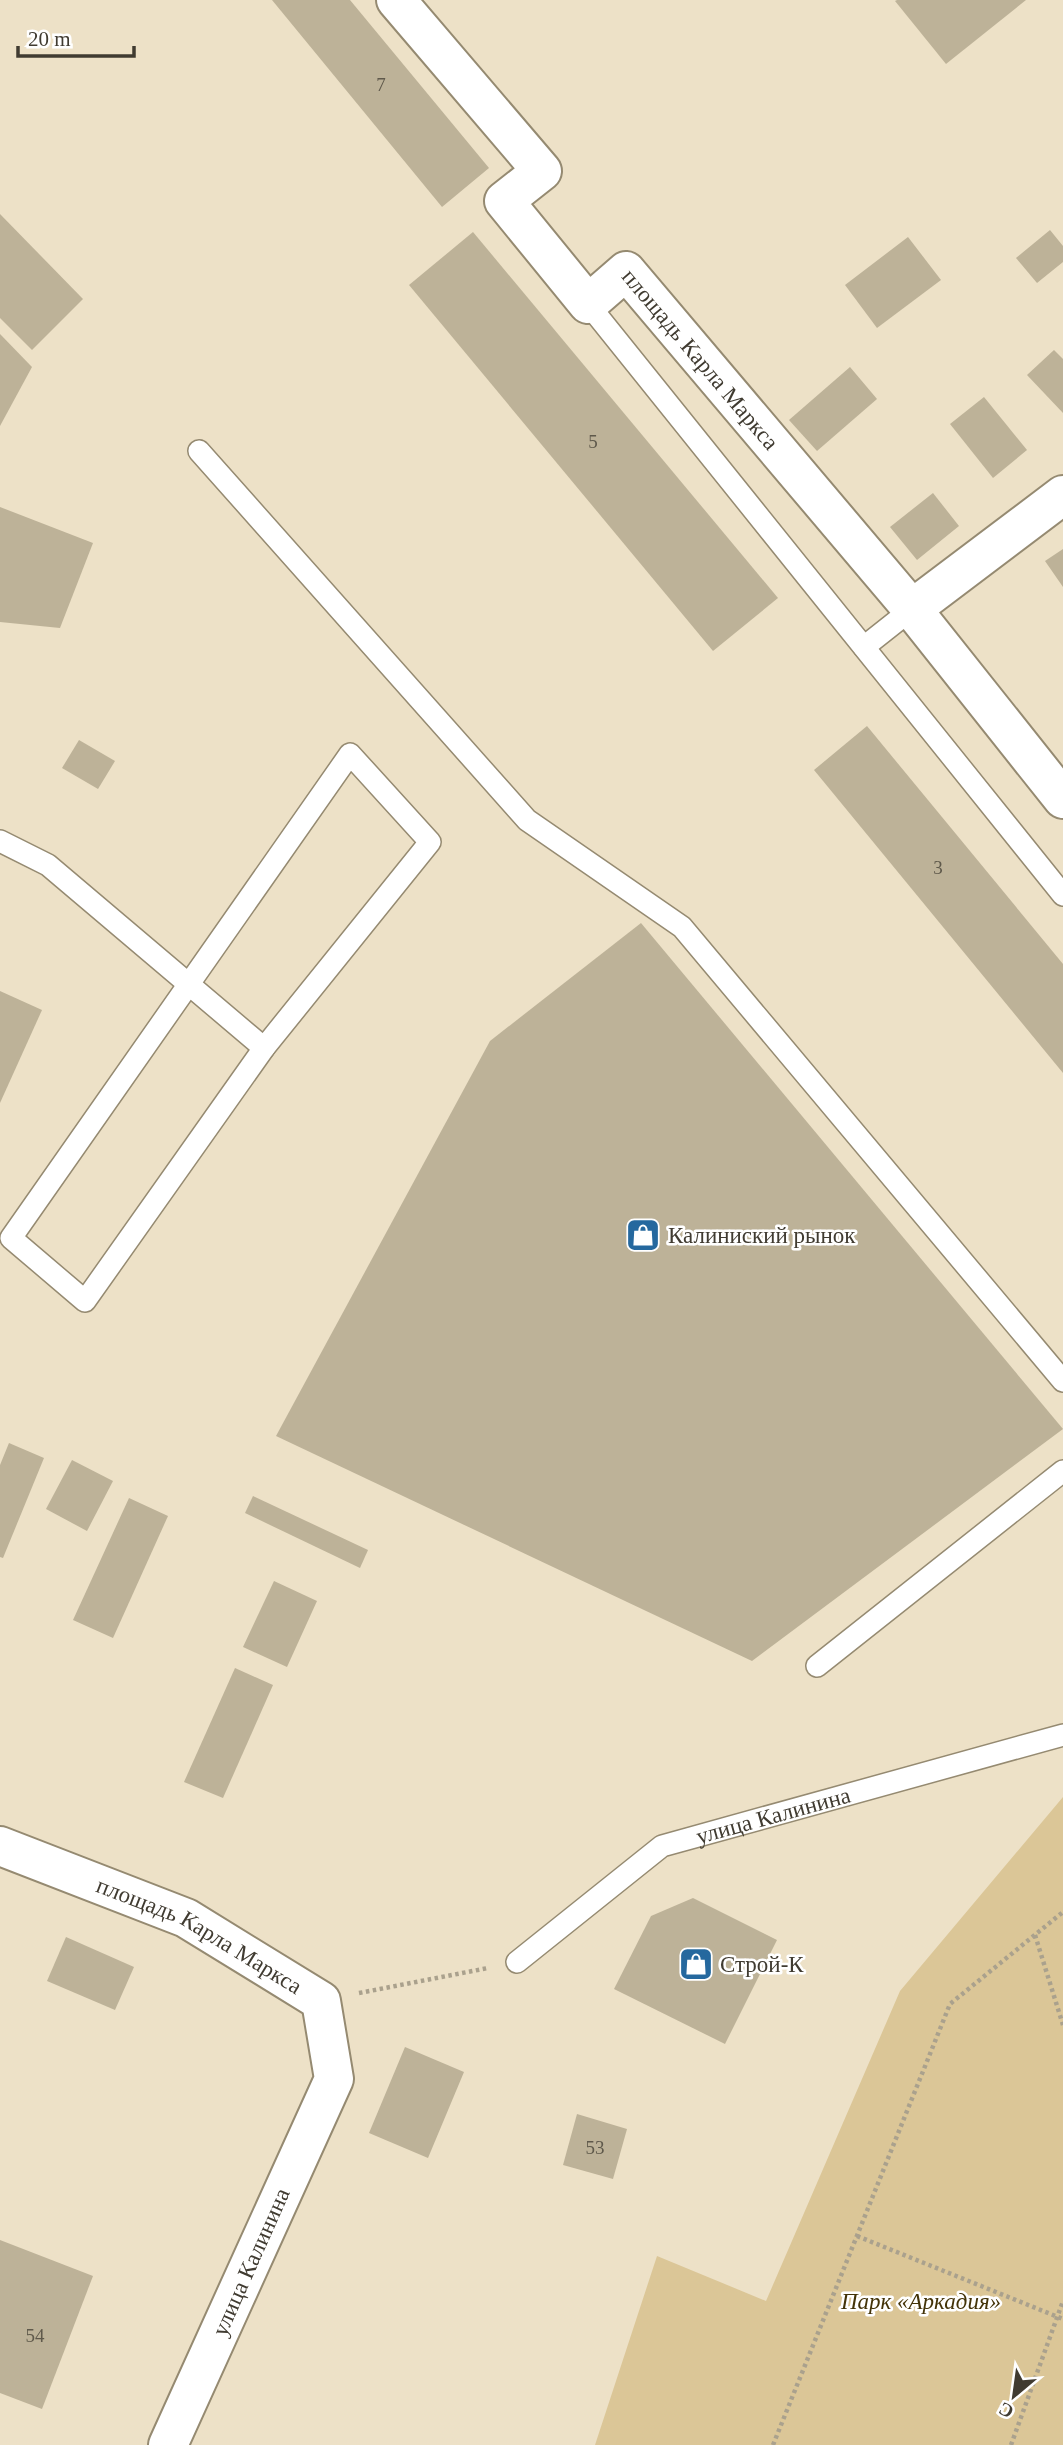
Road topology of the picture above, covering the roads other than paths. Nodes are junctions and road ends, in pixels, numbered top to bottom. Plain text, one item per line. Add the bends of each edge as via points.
1 (396, 0) edge
2 (588, 304) junction
3 (199, 451) dead end
4 (1063, 495) edge
5 (912, 609) junction
6 (864, 647) junction
7 (1063, 799) edge
8 (0, 841) edge
9 (1063, 895) edge
10 (189, 984) junction
11 (264, 1048) junction
12 (1063, 1381) edge
13 (1063, 1471) edge
14 (817, 1666) dead end
15 (1063, 1735) edge
16 (0, 1846) edge
17 (517, 1962) road end
18 (334, 2079) joint
19 (168, 2445) edge

1 - 2 street, площадь Карла Маркса via 541,171 504,201
2 - 5 street, площадь Карла Маркса via 626,271
2 - 6 lane
3 - 12 lane via 527,820 682,927
4 - 5 street
5 - 6 lane
5 - 7 street, площадь Карла Маркса
6 - 9 lane
8 - 10 lane via 48,865
10 - 11 lane
10 - 11 lane via 350,754 430,842
10 - 11 lane via 11,1238 85,1301
13 - 14 lane
15 - 17 lane, улица Калинина via 662,1846
16 - 18 street, площадь Карла Маркса via 186,1918 321,2001
18 - 19 street, улица Калинина

